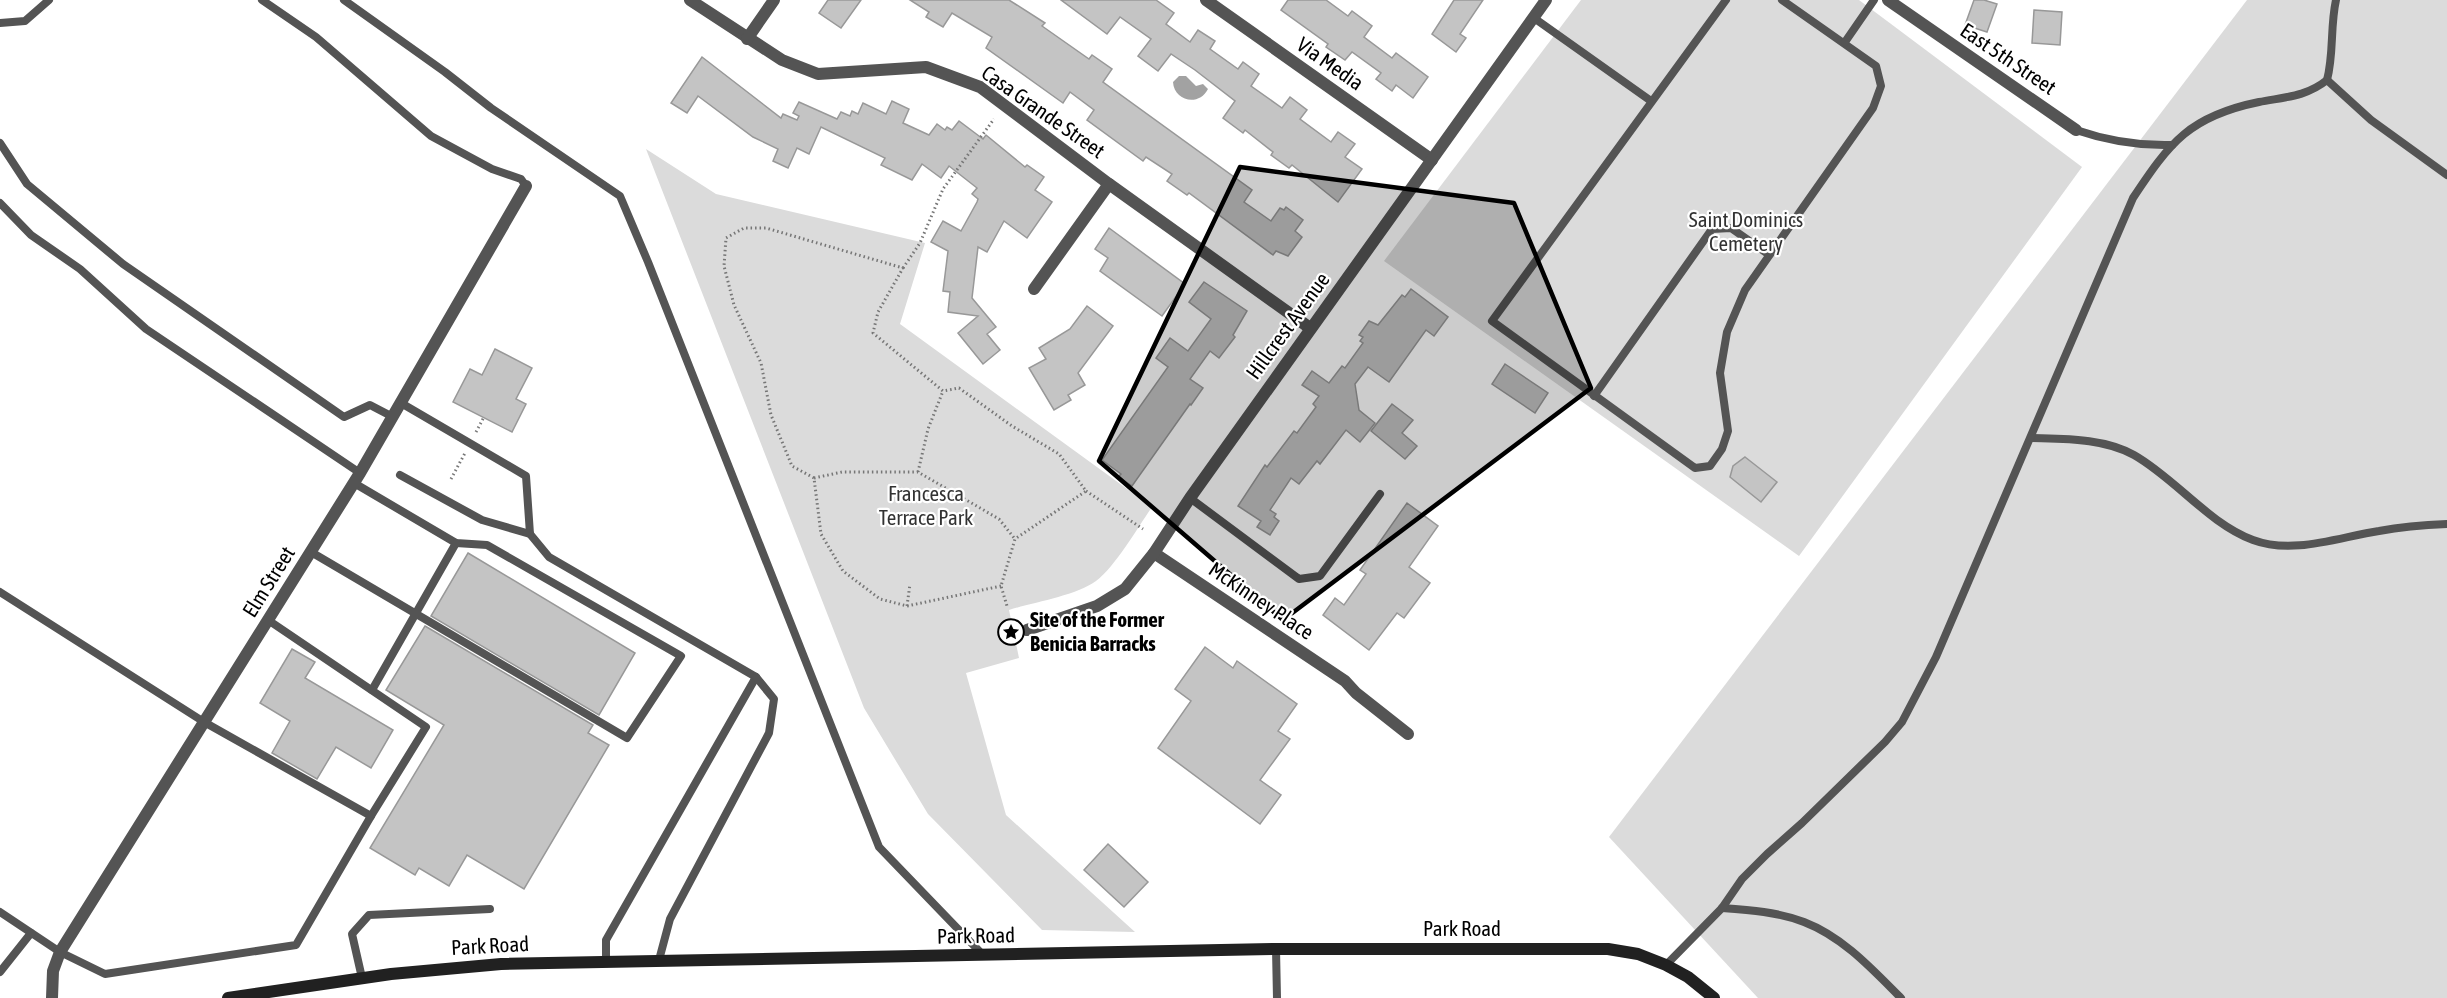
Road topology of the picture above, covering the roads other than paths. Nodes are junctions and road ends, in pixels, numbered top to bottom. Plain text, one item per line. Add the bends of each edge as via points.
1 (49, 0) edge
2 (262, 0) edge
3 (344, 0) edge
4 (690, 0) edge
5 (774, 0) edge
6 (1206, 0) edge
7 (1546, 0) edge
8 (1726, 0) edge
9 (1782, 0) edge
10 (1874, 0) edge
11 (1888, 0) edge
12 (2336, 0) edge
13 (1534, 18) junction
14 (0, 23) edge
15 (747, 39) junction
16 (1845, 42) junction
17 (2328, 80) junction
18 (1651, 101) junction
19 (2076, 129) joint
20 (0, 143) edge
21 (2172, 145) junction
22 (1432, 160) junction
23 (2447, 175) edge
24 (1109, 184) junction
25 (526, 186) joint
26 (0, 202) edge
27 (1768, 254) junction
28 (1034, 289) dead end
29 (1310, 328) junction
30 (1594, 396) junction
31 (401, 403) junction
32 (393, 417) junction
33 (2031, 438) junction
34 (400, 475) dead end
35 (357, 478) junction
36 (1380, 494) dead end
37 (1190, 498) junction
38 (2447, 524) edge
39 (530, 534) junction
40 (456, 543) junction
41 (311, 552) junction
42 (1154, 553) junction
43 (0, 592) edge
44 (417, 614) junction
45 (268, 620) junction
46 (1027, 630) dead end
47 (756, 676) junction
48 (372, 690) junction
49 (204, 722) junction
50 (1408, 734) dead end
51 (371, 816) junction
52 (1722, 908) junction
53 (490, 909) dead end
54 (0, 912) edge
55 (31, 933) junction
56 (1276, 949) junction
57 (60, 952) junction
58 (983, 955) junction
59 (659, 960) junction
60 (606, 962) junction
61 (1666, 965) junction
62 (0, 972) edge
63 (362, 978) junction
64 (52, 998) edge
65 (228, 998) edge
66 (1277, 998) edge
67 (1714, 998) edge
68 (1901, 998) edge

1 - 14 lane via 25,21
2 - 25 lane via 316,37 431,136 492,169 521,179
3 - 58 lane via 620,196 879,847
4 - 15 street, Casa Grande Street
5 - 15 street
6 - 22 street, Via Media
7 - 13 street, Hillcrest Avenue
8 - 18 lane
9 - 16 lane
10 - 16 lane
11 - 19 street, East 5th Street
12 - 17 lane via 2333,61
13 - 18 lane
13 - 22 street, Hillcrest Avenue
15 - 24 street, Casa Grande Street via 782,60 818,74 926,67 980,87
16 - 27 lane via 1876,66 1881,86 1873,108
17 - 21 lane via 2297,96 2228,108 2203,120
17 - 23 lane via 2372,120
18 - 30 lane via 1492,321
19 - 21 lane via 2127,143
20 - 32 lane via 27,184 132,271 344,417 370,405
21 - 33 lane via 2133,198
22 - 29 street, Hillcrest Avenue
24 - 28 street
24 - 29 street, Casa Grande Street
25 - 31 street, Elm Street
26 - 35 lane via 31,235 80,269 146,329
27 - 30 lane via 1731,228 1712,230
27 - 30 lane via 1745,290 1727,332 1720,373 1728,430 1722,449 1710,465 1695,468
29 - 37 street, Hillcrest Avenue
31 - 32 street, Elm Street
31 - 39 lane via 526,476
32 - 35 street, Elm Street
33 - 38 lane via 2105,445 2133,455 2233,530 2270,544 2304,545
33 - 52 lane via 1936,657 1902,722 1742,879
34 - 39 lane via 482,520
35 - 40 lane
35 - 41 street, Elm Street
36 - 37 lane via 1320,576 1299,579
37 - 42 street, Hillcrest Avenue
39 - 47 lane via 549,557
40 - 44 lane
40 - 44 lane via 487,545 681,656 627,738
41 - 44 lane
41 - 45 street, Elm Street
42 - 46 street, Hillcrest Avenue via 1125,589 1097,606
42 - 50 street, McKinney Place via 1346,681
43 - 49 lane
44 - 48 lane
45 - 48 lane
45 - 49 street, Elm Street
47 - 59 lane via 774,699 770,733 670,919
47 - 60 lane via 606,940
48 - 51 lane via 426,727
49 - 51 lane
49 - 57 street, Elm Street
51 - 57 lane via 296,945 105,974
52 - 61 lane
52 - 68 lane via 1764,911 1804,922 1834,937 1864,960
53 - 63 lane via 369,915 352,934
54 - 55 lane
55 - 57 lane
55 - 62 lane
56 - 58 street, Park Road
56 - 61 street, Park Road via 1608,949 1638,954
56 - 66 lane
57 - 64 street, Elm Street via 52,971
58 - 59 street, Park Road
59 - 60 street, Park Road
60 - 63 street, Park Road via 446,968
61 - 67 street, Park Road
63 - 65 street, Park Road

